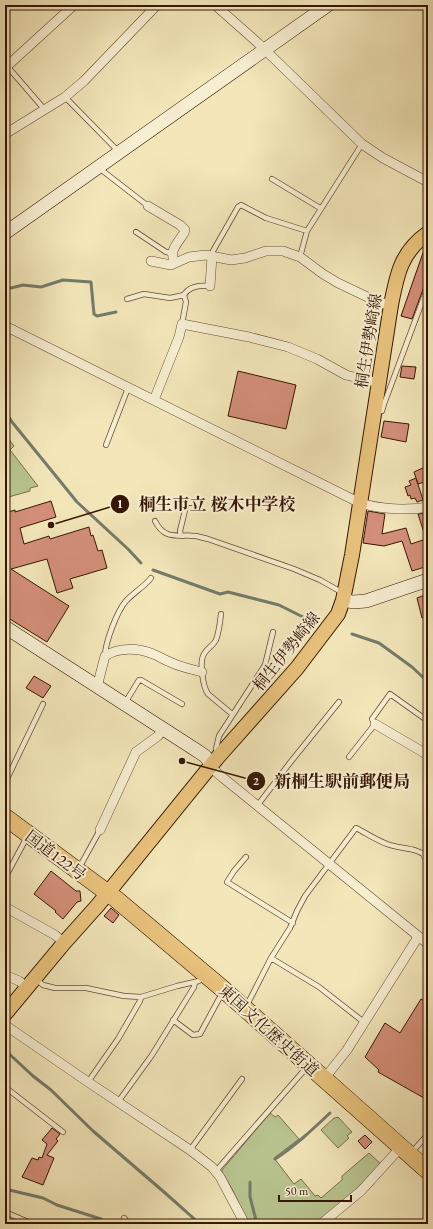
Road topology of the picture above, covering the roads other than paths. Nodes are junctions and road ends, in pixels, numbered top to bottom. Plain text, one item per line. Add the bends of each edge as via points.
1 (74, 5) edge
2 (157, 5) edge
3 (214, 5) edge
4 (328, 5) edge
5 (265, 50) junction
6 (6, 66) edge
7 (65, 97) junction
8 (45, 110) junction
9 (5, 134) edge
10 (362, 144) junction
11 (120, 153) junction
12 (99, 168) junction
13 (272, 179) dead end
14 (428, 182) edge
15 (148, 206) joint
16 (320, 208) junction
17 (307, 231) junction
18 (136, 232) dead end
19 (5, 233) edge
20 (428, 233) edge
21 (172, 253) junction
22 (212, 256) junction
23 (300, 257) junction
24 (150, 261) dead end
25 (175, 263) junction
26 (210, 286) joint
27 (428, 286) edge
28 (184, 296) junction
29 (127, 299) dead end
30 (391, 305) junction
31 (182, 324) junction
32 (5, 326) edge
33 (379, 383) junction
34 (128, 388) junction
35 (154, 400) junction
36 (375, 410) junction
37 (106, 445) dead end
38 (187, 502) dead end
39 (360, 503) junction
40 (428, 507) edge
41 (155, 521) dead end
42 (181, 536) junction
43 (151, 578) dead end
44 (428, 580) edge
45 (344, 597) junction
46 (221, 614) dead end
47 (5, 627) edge
48 (273, 632) dead end
49 (105, 656) junction
50 (202, 672) junction
51 (97, 687) junction
52 (339, 702) dead end
53 (43, 704) dead end
54 (124, 704) junction
55 (182, 704) dead end
56 (232, 714) junction
57 (428, 721) edge
58 (375, 724) junction
59 (164, 729) junction
60 (428, 756) edge
61 (349, 757) dead end
62 (215, 761) junction
63 (5, 783) edge
64 (257, 806) junction
65 (5, 817) edge
66 (100, 830) joint
67 (28, 834) junction
68 (246, 857) dead end
69 (427, 857) edge
70 (329, 863) junction
71 (76, 870) junction
72 (5, 878) edge
73 (107, 893) junction
74 (5, 907) edge
75 (293, 923) junction
76 (418, 936) junction
77 (64, 943) junction
78 (428, 944) edge
79 (271, 958) junction
80 (5, 975) edge
81 (201, 979) junction
82 (31, 983) junction
83 (142, 997) junction
84 (220, 997) dead end
85 (244, 1008) junction
86 (5, 1014) edge
87 (173, 1020) junction
88 (365, 1023) junction
89 (5, 1025) edge
90 (309, 1065) junction
91 (242, 1079) dead end
92 (324, 1079) junction
93 (88, 1082) junction
94 (5, 1087) edge
95 (118, 1102) junction
96 (63, 1132) dead end
97 (428, 1134) edge
98 (190, 1150) junction
99 (406, 1151) junction
100 (428, 1171) edge
101 (216, 1172) junction
102 (5, 1212) edge
103 (124, 1218) dead end
104 (33, 1224) edge
105 (129, 1224) edge
106 (245, 1224) edge
107 (321, 1224) edge

1 - 6 street
2 - 7 street via 84,81
3 - 5 street
4 - 5 street
5 - 10 street
5 - 11 street
6 - 8 lane
7 - 8 street
7 - 11 lane
8 - 9 street
10 - 14 street
10 - 16 lane
11 - 12 street
12 - 15 lane
12 - 19 street
13 - 16 lane
15 - 21 street via 185,230
16 - 17 lane
17 - 22 lane via 266,218 241,205
17 - 23 lane
18 - 21 lane via 166,252
20 - 30 main road, 桐生伊勢崎線 via 410,249 401,263
21 - 25 street
22 - 23 street via 235,260 271,250
22 - 25 street via 189,257
22 - 26 street
23 - 30 street via 338,283 378,302
24 - 25 street via 168,265
26 - 28 lane via 189,288
27 - 36 lane via 382,411
28 - 29 lane via 170,298 144,294
28 - 31 lane via 186,302
30 - 33 main road, 桐生伊勢崎線
31 - 33 street via 288,347 346,375
31 - 35 street
32 - 34 street
33 - 36 main road, 桐生伊勢崎線
34 - 35 street
34 - 37 lane
35 - 39 street
36 - 39 main road, 桐生伊勢崎線
38 - 42 lane
39 - 40 street via 405,510
39 - 45 main road, 桐生伊勢崎線
41 - 42 lane via 158,528 167,534
42 - 45 lane via 208,539 272,561 320,580
43 - 49 lane via 125,602 106,645
44 - 45 street via 366,601 352,602
45 - 62 main road, 桐生伊勢崎線 via 335,618 297,668
46 - 50 lane via 215,641 203,656
47 - 51 street
48 - 56 lane via 265,665
49 - 50 street via 116,651 133,649 152,653 170,662
49 - 51 street
50 - 56 lane via 205,690
51 - 54 street
52 - 64 lane
53 - 63 lane
54 - 55 lane via 139,680
54 - 59 street
56 - 62 lane via 219,736
57 - 58 lane via 390,694 372,719
58 - 60 street
58 - 61 lane
59 - 62 street
59 - 66 street via 136,752
62 - 64 street via 217,772
62 - 73 main road, 桐生伊勢崎線
64 - 70 street
65 - 67 highway, 国道122号
66 - 71 lane
67 - 71 highway, 国道122号
67 - 72 lane
68 - 75 lane via 227,882
69 - 70 lane via 411,849 387,844 356,828
70 - 75 lane via 305,896
70 - 76 street
71 - 73 highway, 国道122号
73 - 77 main road, 桐生伊勢崎線
73 - 81 highway, 東国文化歴史街道
74 - 77 street via 55,935
75 - 79 lane
76 - 78 street
76 - 88 street
77 - 82 main road, 桐生伊勢崎線
79 - 85 lane
79 - 88 lane via 319,987
80 - 82 street
81 - 83 lane
81 - 85 highway, 東国文化歴史街道
81 - 87 lane
82 - 83 lane
82 - 86 main road, 桐生伊勢崎線
83 - 93 lane via 118,1039
84 - 87 lane via 200,1034 193,1035
85 - 90 highway, 東国文化歴史街道
87 - 95 lane via 152,1055
88 - 92 street
89 - 93 street
90 - 92 highway, 東国文化歴史街道
90 - 101 lane
91 - 98 lane
92 - 99 highway, 東国文化歴史街道
93 - 95 street
94 - 96 lane
95 - 98 street
97 - 99 lane
98 - 101 street
99 - 100 highway, 東国文化歴史街道
99 - 107 street
101 - 106 street
102 - 104 lane
103 - 105 lane

